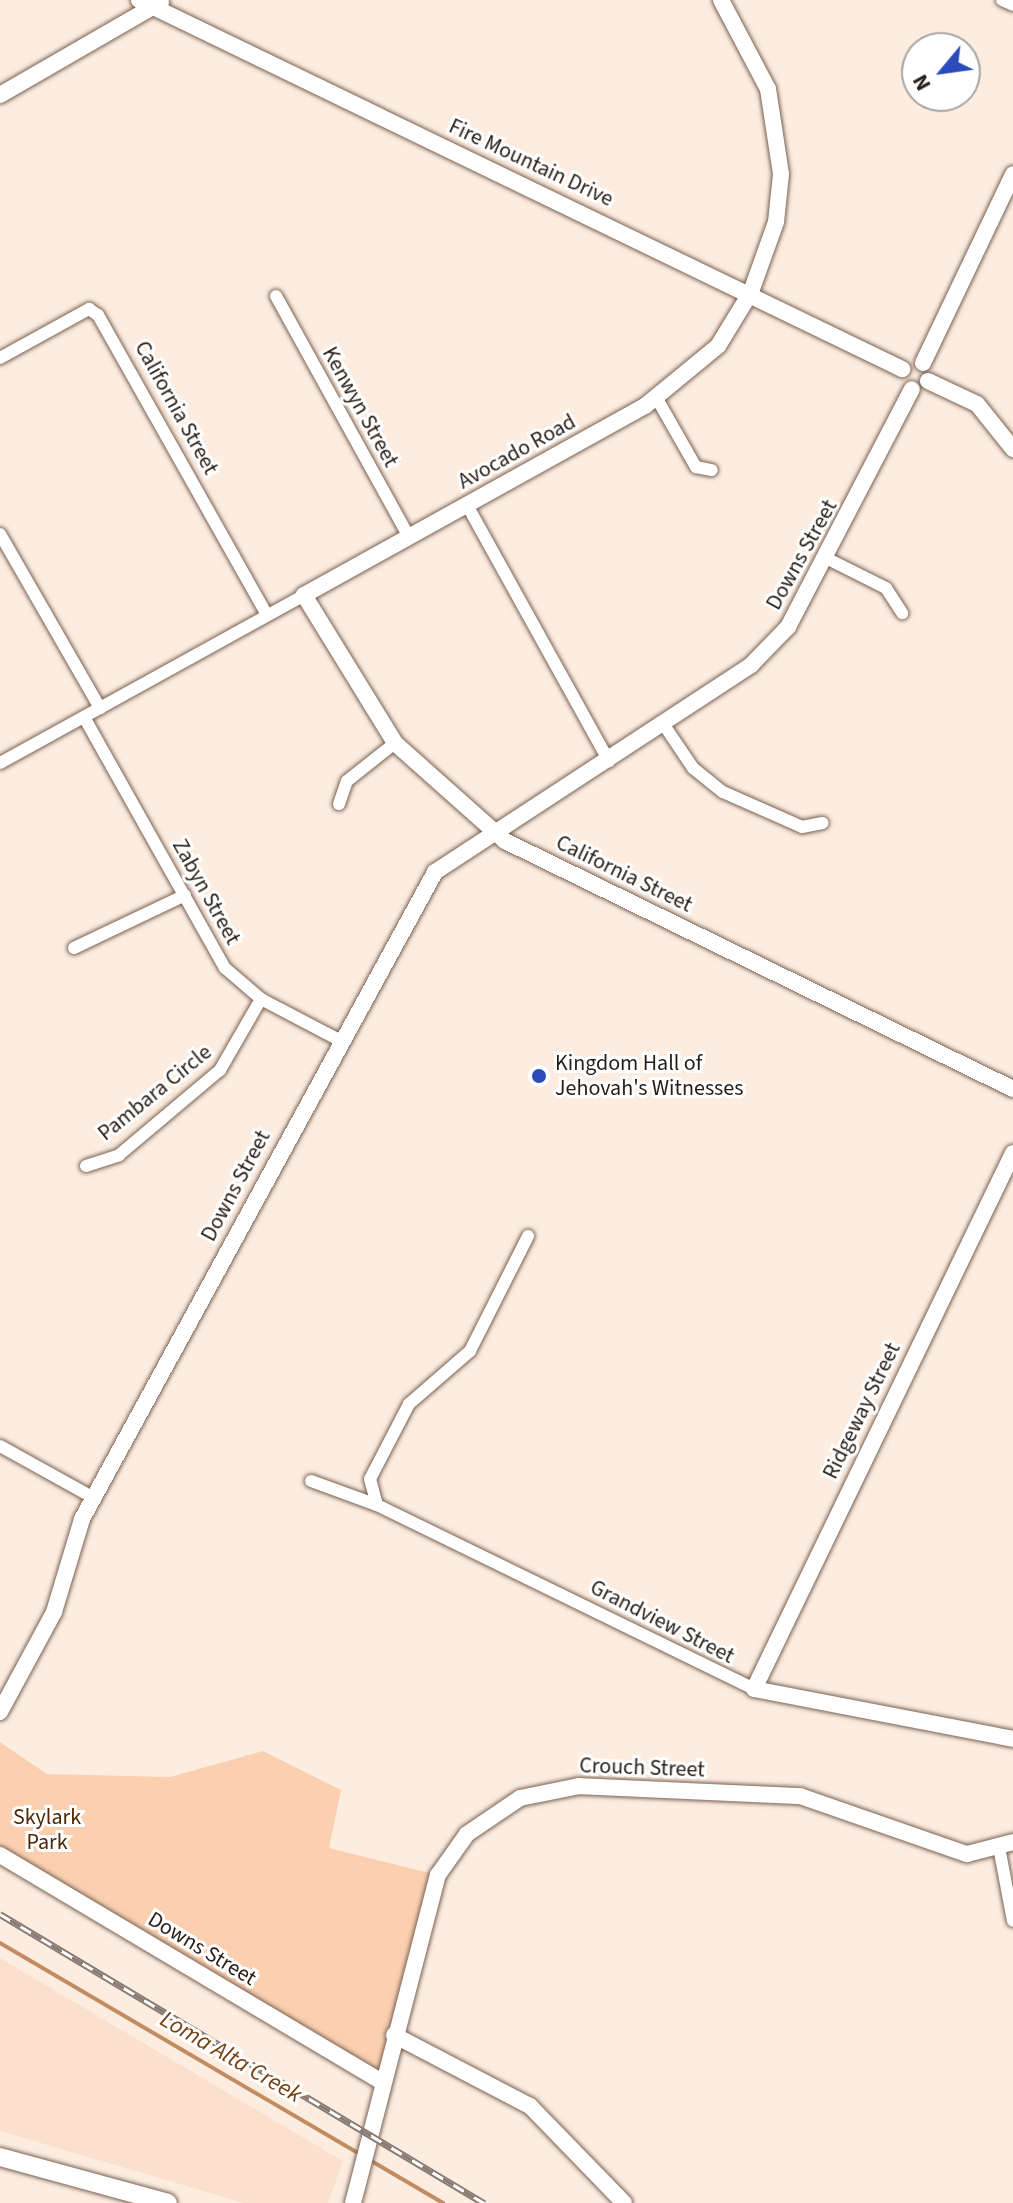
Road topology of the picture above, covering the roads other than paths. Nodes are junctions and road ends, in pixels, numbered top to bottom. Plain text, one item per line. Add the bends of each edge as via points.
1 (139, 0) edge
2 (721, 0) edge
3 (1002, 0) edge
4 (160, 3) edge
5 (1013, 5) edge
6 (0, 95) edge
7 (1013, 174) edge
8 (751, 292) junction
9 (276, 296) dead end
10 (0, 358) edge
11 (923, 363) junction
12 (902, 369) junction
13 (928, 381) junction
14 (912, 389) junction
15 (656, 397) junction
16 (1013, 449) edge
17 (712, 470) dead end
18 (467, 505) junction
19 (0, 534) edge
20 (409, 537) junction
21 (828, 559) junction
22 (304, 595) junction
23 (902, 613) dead end
24 (267, 615) junction
25 (100, 708) junction
26 (84, 717) junction
27 (664, 725) junction
28 (395, 743) junction
29 (609, 761) junction
30 (0, 763) edge
31 (339, 804) dead end
32 (823, 823) dead end
33 (490, 829) junction
34 (185, 895) junction
35 (74, 948) dead end
36 (261, 999) junction
37 (339, 1040) junction
38 (1013, 1089) edge
39 (1013, 1153) edge
40 (86, 1166) dead end
41 (528, 1236) dead end
42 (0, 1446) edge
43 (311, 1481) dead end
44 (94, 1498) junction
45 (377, 1505) junction
46 (754, 1689) junction
47 (0, 1712) edge
48 (1013, 1739) edge
49 (1006, 1844) edge
50 (0, 1855) edge
51 (1013, 1921) edge
52 (394, 2035) junction
53 (382, 2082) junction
54 (0, 2157) edge
55 (168, 2203) edge
56 (353, 2203) edge
57 (624, 2203) edge

1 - 4 main road, Fire Mountain Drive
2 - 8 main road, Avocado Road via 768,89 780,155 776,222
3 - 5 street
4 - 6 main road
4 - 8 main road, Fire Mountain Drive
7 - 11 main road
8 - 12 main road, Fire Mountain Drive
8 - 15 main road, Avocado Road via 718,346
9 - 20 street, Kenwyn Street
10 - 24 street, California Street via 89,309
11 - 12 main road
11 - 13 main road
12 - 14 main road
13 - 14 main road
13 - 16 main road via 977,404
14 - 21 main road, Downs Street
15 - 17 street via 696,467
15 - 18 main road, Avocado Road
18 - 20 main road, Avocado Road
18 - 29 street
19 - 25 street
20 - 22 main road, Avocado Road
21 - 23 street via 886,588
21 - 27 main road, Downs Street via 788,627 751,665
22 - 24 street, Avocado Road
22 - 28 main road, California Street
24 - 25 street, Avocado Road
25 - 26 street, Avocado Road
26 - 30 street, Avocado Road
26 - 34 street, Zabyn Street
27 - 29 main road, Downs Street
27 - 32 street via 693,768 723,792 802,827
28 - 31 street via 347,781
28 - 33 main road, California Street
29 - 33 main road, Downs Street
33 - 37 main road, Downs Street via 435,872
33 - 38 main road, California Street
34 - 35 street
34 - 36 street, Zabyn Street via 225,968
36 - 37 street, Zabyn Street
36 - 40 street, Pambara Circle via 220,1070 119,1155
37 - 44 main road, Downs Street
39 - 46 main road, Ridgeway Street
41 - 45 street via 470,1351 409,1404 370,1479
42 - 44 street
43 - 45 street, Grandview Street
44 - 47 main road, Downs Street via 54,1612
45 - 46 street, Grandview Street
46 - 48 main road, Grandview Street
49 - 51 street
49 - 52 main road, Crouch Street via 967,1854 920,1843 875,1817 800,1796 579,1786 520,1798 467,1834 438,1875
50 - 53 main road, Downs Street
52 - 53 main road, Crouch Street
52 - 57 main road via 530,2106
53 - 56 main road, Crouch Street
54 - 55 main road

